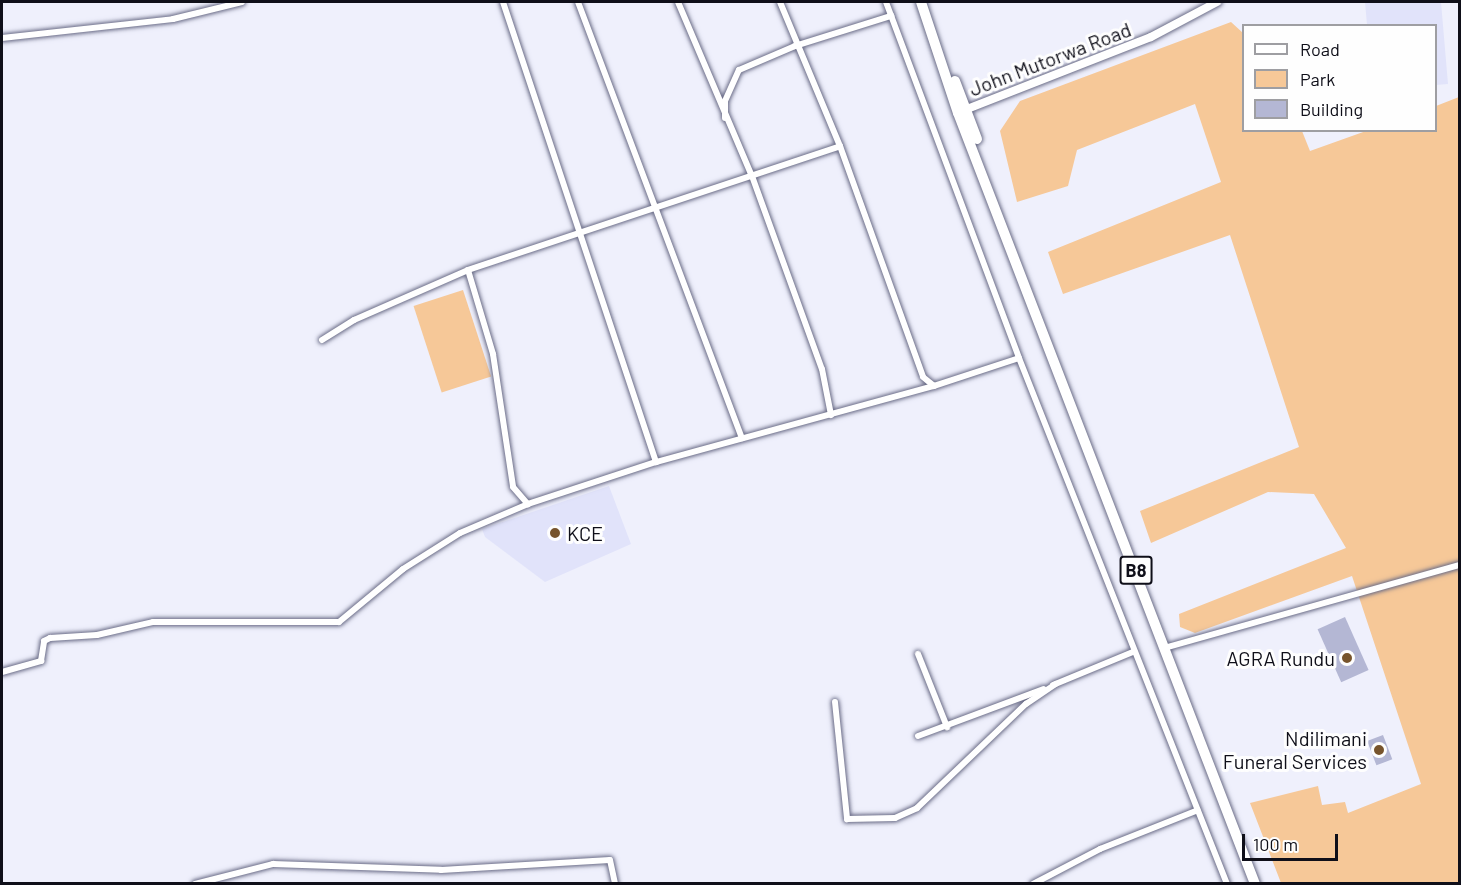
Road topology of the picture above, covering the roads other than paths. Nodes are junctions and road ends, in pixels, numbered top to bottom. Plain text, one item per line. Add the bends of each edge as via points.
1 (242, 2) edge
2 (503, 2) edge
3 (578, 2) edge
4 (678, 2) edge
5 (780, 2) edge
6 (886, 2) edge
7 (922, 2) edge
8 (1217, 2) edge
9 (891, 16) junction
10 (2, 38) edge
11 (795, 46) junction
12 (962, 111) junction
13 (725, 121) junction
14 (840, 146) junction
15 (752, 176) junction
16 (659, 209) junction
17 (580, 234) junction
18 (468, 270) junction
19 (322, 339) dead end
20 (1019, 358) junction
21 (934, 386) junction
22 (831, 415) junction
23 (742, 438) junction
24 (656, 462) junction
25 (528, 504) junction
26 (1460, 565) edge
27 (1164, 648) junction
28 (1133, 652) junction
29 (918, 654) dead end
30 (2, 672) edge
31 (1056, 684) junction
32 (835, 702) dead end
33 (947, 727) junction
34 (918, 736) dead end
35 (1198, 810) junction
36 (195, 884) edge
37 (615, 884) edge
38 (1034, 884) edge
39 (1227, 884) edge
40 (1255, 884) edge

1 - 10 street via 173,19
2 - 17 street
3 - 16 street
4 - 13 street
5 - 11 street
6 - 9 street
7 - 12 highway, B8
8 - 12 street, John Mutorwa Road via 1159,33
9 - 11 street
9 - 20 street
11 - 13 street via 738,70 725,101
11 - 14 street
12 - 27 highway, B8
13 - 15 street
14 - 15 street
14 - 21 street via 923,377
15 - 16 street
15 - 22 street via 822,369
16 - 17 street
16 - 23 street
17 - 18 street
17 - 24 street
18 - 19 street via 395,300
18 - 25 street via 492,354 513,487
20 - 21 street
20 - 28 street
21 - 22 street
22 - 23 street
23 - 24 street
24 - 25 street
25 - 30 street via 460,533 403,569 339,622 153,622 97,635 50,638 44,641 41,661
26 - 27 street
27 - 40 highway, B8
28 - 31 street
28 - 35 street
29 - 33 street
31 - 32 street via 1026,704 917,808 895,818 847,819
31 - 33 street
33 - 34 street
35 - 38 street via 1100,849
35 - 39 street
36 - 37 street via 273,864 441,870 610,860

